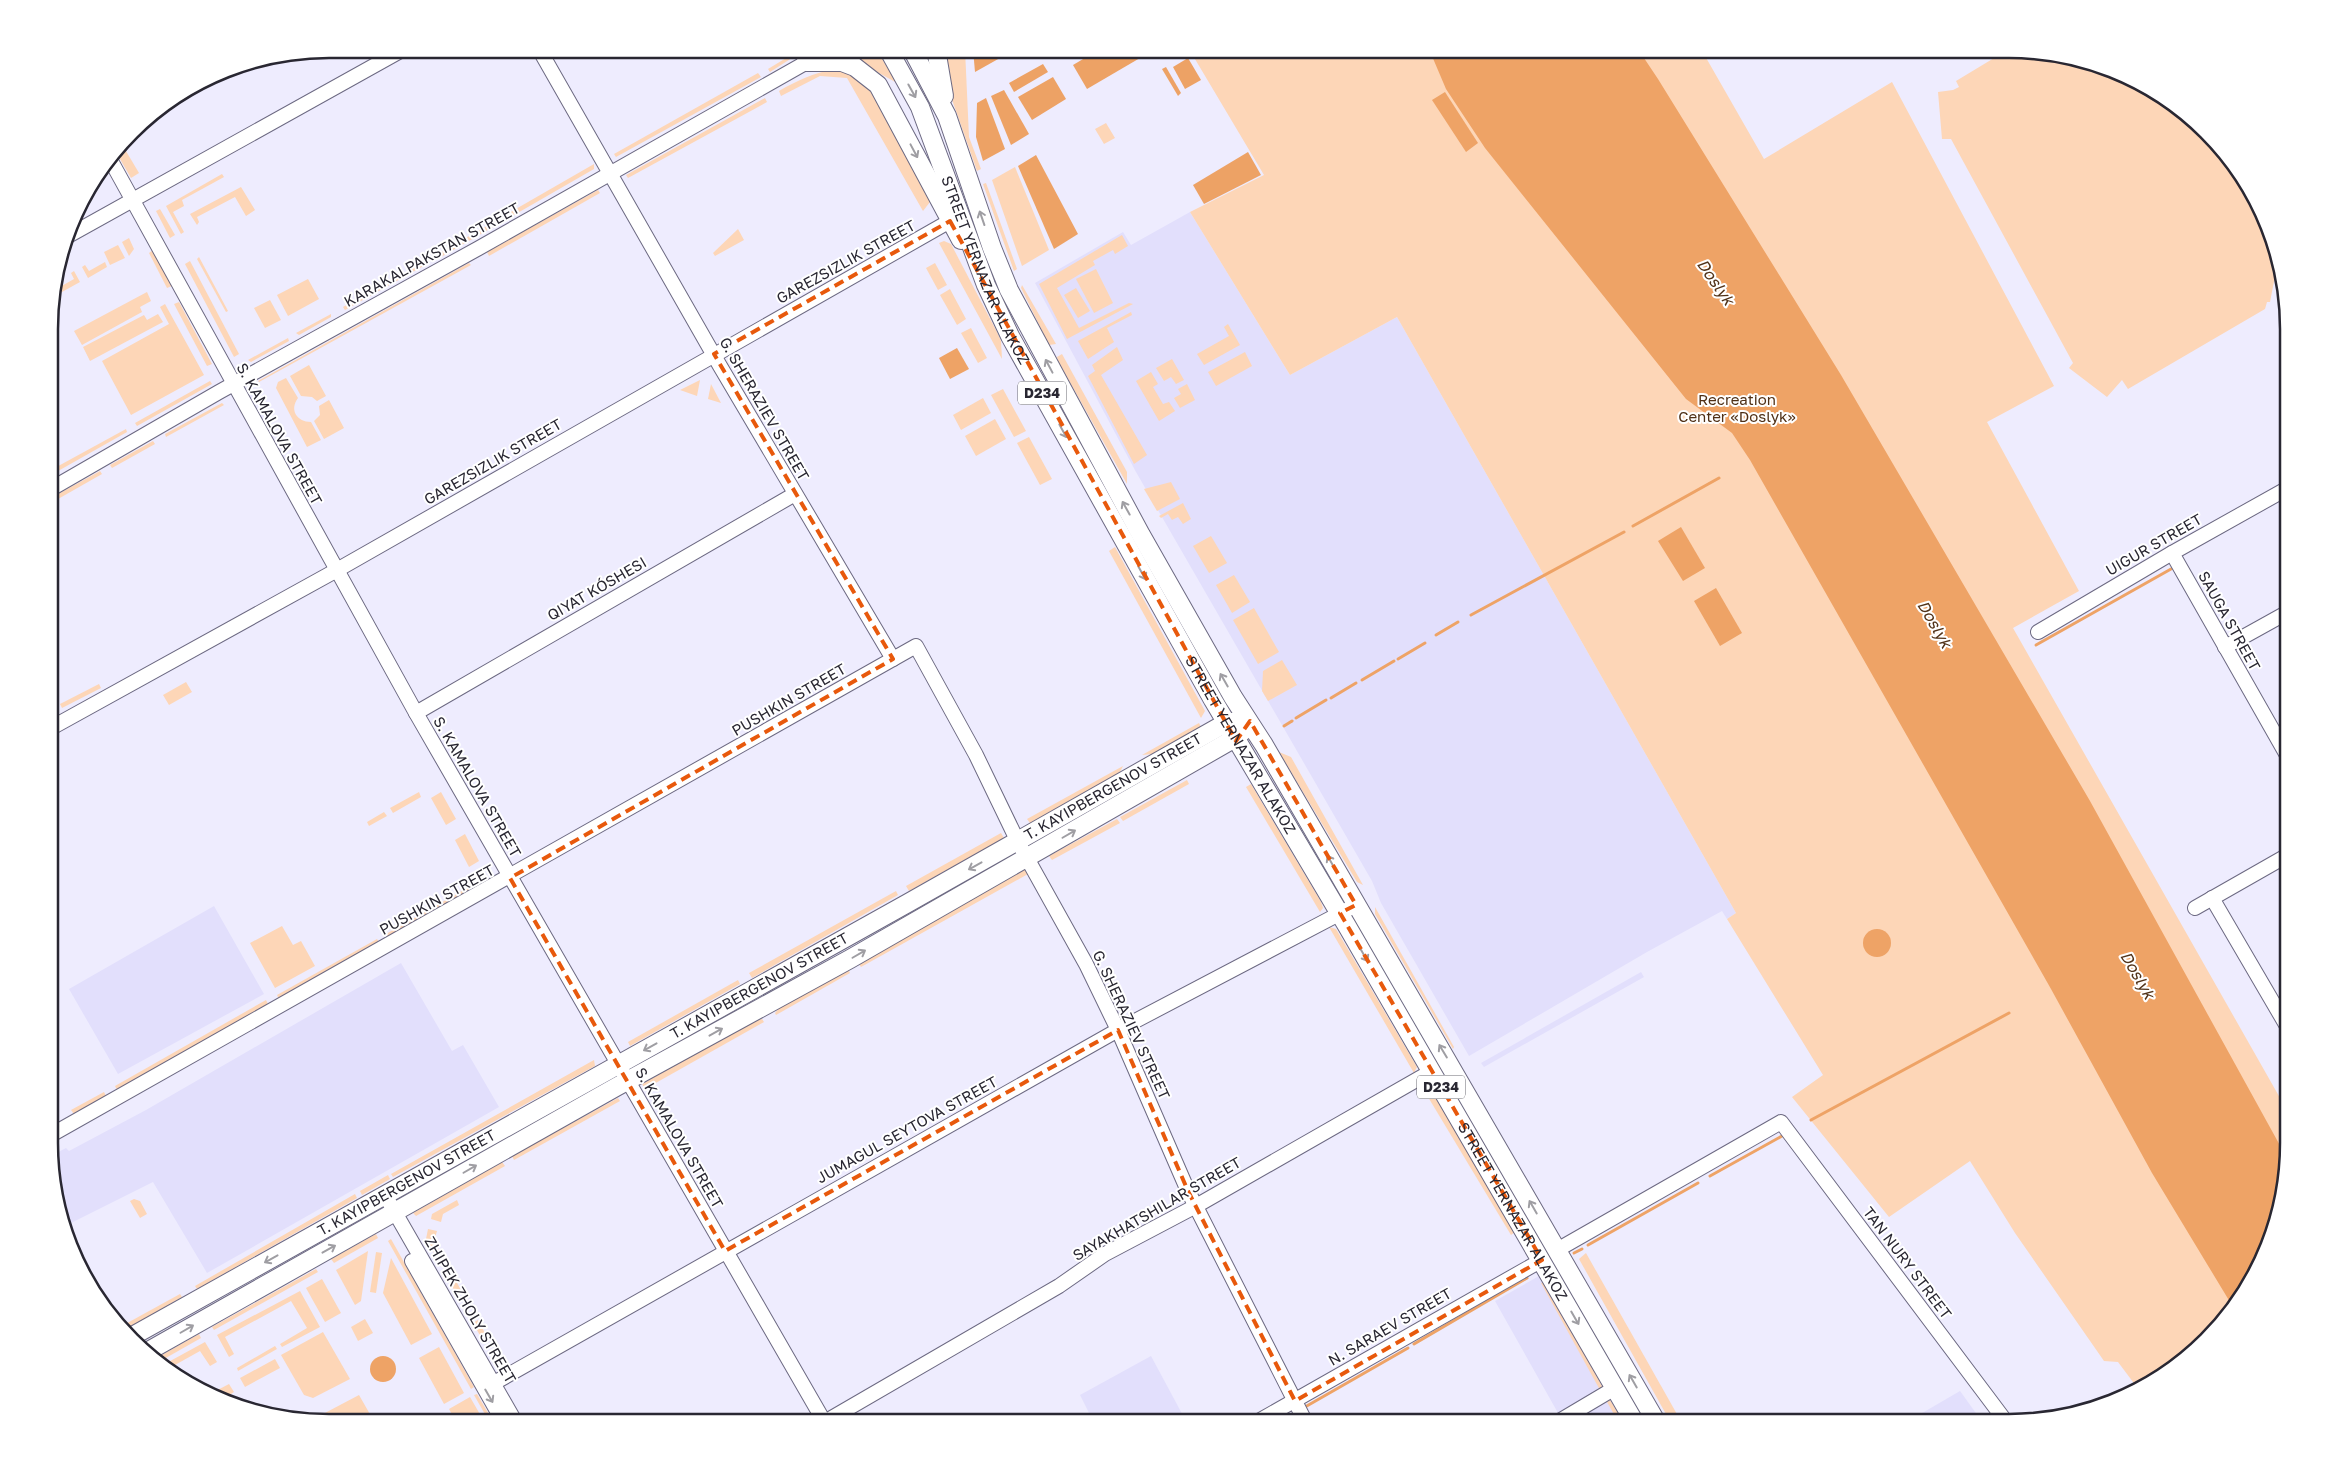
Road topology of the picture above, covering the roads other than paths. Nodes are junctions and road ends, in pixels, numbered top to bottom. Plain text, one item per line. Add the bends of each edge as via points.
1 (388, 58) edge
2 (544, 58) edge
3 (806, 58) edge
4 (824, 58) edge
5 (893, 58) edge
6 (917, 58) edge
7 (937, 58) edge
8 (947, 116) junction
9 (113, 165) edge
10 (610, 173) junction
11 (955, 197) junction
12 (133, 200) junction
13 (950, 221) junction
14 (76, 232) edge
15 (986, 285) junction
16 (714, 354) junction
17 (233, 384) junction
18 (1089, 441) junction
19 (1074, 450) junction
20 (58, 485) edge
21 (2280, 492) edge
22 (795, 494) junction
23 (2172, 552) junction
24 (337, 570) junction
25 (2280, 616) edge
26 (2038, 632) dead end
27 (916, 646) joint
28 (2225, 647) junction
29 (893, 659) junction
30 (416, 713) junction
31 (1250, 721) junction
32 (1226, 723) junction
33 (58, 724) edge
34 (2280, 732) edge
35 (2275, 734) junction
36 (1201, 737) junction
37 (1234, 738) junction
38 (2280, 743) edge
39 (1212, 751) junction
40 (1018, 842) junction
41 (1027, 858) junction
42 (2280, 860) edge
43 (510, 878) junction
44 (2212, 898) junction
45 (1356, 905) junction
46 (2195, 908) dead end
47 (1340, 913) junction
48 (2280, 1014) edge
49 (1118, 1030) junction
50 (618, 1065) junction
51 (1432, 1071) junction
52 (628, 1080) junction
53 (58, 1132) edge
54 (381, 1198) junction
55 (1196, 1206) junction
56 (391, 1215) junction
57 (1557, 1250) junction
58 (725, 1252) junction
59 (1542, 1260) junction
60 (136, 1334) edge
61 (152, 1349) edge
62 (494, 1383) junction
63 (1615, 1388) junction
64 (1295, 1401) junction
65 (499, 1414) edge
66 (511, 1414) edge
67 (819, 1414) edge
68 (839, 1414) edge
69 (1272, 1414) edge
70 (1302, 1414) edge
71 (1571, 1414) edge
72 (1630, 1414) edge
73 (1652, 1414) edge
74 (2000, 1414) edge

1 - 12 street
2 - 10 street, G. SHERAZIEV STREET
3 - 10 street, KARAKALPAKSTAN STREET
4 -> 13 main road via 855,67 878,86
5 -> 11 main road, STREET YERNAZAR ALAKOZ / D234 via 920,107
6 - 8 main road, STREET YERNAZAR ALAKOZ / D234
7 - 8 main road
18 -> 8 main road, STREET YERNAZAR ALAKOZ / D234 via 1010,290 992,248
9 - 12 street, S. KAMALOVA STREET
10 - 16 street, G. SHERAZIEV STREET
10 - 17 street, KARAKALPAKSTAN STREET
11 - 13 street
11 - 15 main road, STREET YERNAZAR ALAKOZ / D234
12 - 14 street
12 - 17 street, S. KAMALOVA STREET
13 - 15 main road
13 - 16 street, GAREZSIZLIK STREET
15 -> 19 main road, STREET YERNAZAR ALAKOZ / D234 via 1010,336
16 - 22 street, G. SHERAZIEV STREET
16 - 24 street, GAREZSIZLIK STREET
17 - 20 street, KARAKALPAKSTAN STREET
17 - 24 street, S. KAMALOVA STREET
18 - 19 main road
31 -> 18 main road, STREET YERNAZAR ALAKOZ / D234 via 1228,689
19 -> 32 main road, STREET YERNAZAR ALAKOZ / D234
21 - 23 street, UIGUR STREET
22 - 29 street, G. SHERAZIEV STREET
22 - 30 street
23 - 26 street, UIGUR STREET
23 - 28 street, SAUGA STREET
24 - 30 street, S. KAMALOVA STREET
24 - 33 street, GAREZSIZLIK STREET
25 - 28 street
27 - 29 street, PUSHKIN STREET
27 - 40 street, G. SHERAZIEV STREET via 973,750
28 - 35 street, SAUGA STREET
29 - 43 street, PUSHKIN STREET
30 - 43 street, S. KAMALOVA STREET
31 - 32 main road, T. KAYIPBERGENOV STREET
31 - 37 main road, T. KAYIPBERGENOV STREET
45 -> 31 main road, STREET YERNAZAR ALAKOZ / D234
32 - 36 main road, T. KAYIPBERGENOV STREET
32 - 37 main road, STREET YERNAZAR ALAKOZ / D234
34 - 35 street
35 - 38 street, SAUGA STREET
36 - 39 main road via 1212,741
36 - 40 main road, T. KAYIPBERGENOV STREET
37 - 39 main road, T. KAYIPBERGENOV STREET
37 - 47 main road, STREET YERNAZAR ALAKOZ / D234
41 -> 39 main road, T. KAYIPBERGENOV STREET
40 - 41 street, G. SHERAZIEV STREET
40 -> 50 main road, T. KAYIPBERGENOV STREET
41 - 49 street, G. SHERAZIEV STREET via 1077,947
52 -> 41 main road, T. KAYIPBERGENOV STREET
42 - 44 street
43 - 50 street, S. KAMALOVA STREET
43 - 53 street, PUSHKIN STREET
44 - 46 street
44 - 48 street
45 - 47 street, JUMAGUL SEYTOVA STREET
57 -> 45 main road, STREET YERNAZAR ALAKOZ / D234
47 - 49 street, JUMAGUL SEYTOVA STREET
47 -> 51 main road, STREET YERNAZAR ALAKOZ / D234
49 - 55 street, G. SHERAZIEV STREET
49 - 58 street, JUMAGUL SEYTOVA STREET
50 - 52 street, S. KAMALOVA STREET
50 - 54 main road, T. KAYIPBERGENOV STREET
51 - 55 street, SAYAKHATSHILAR STREET
51 - 59 main road, STREET YERNAZAR ALAKOZ / D234
56 -> 52 main road, T. KAYIPBERGENOV STREET
52 - 58 street, S. KAMALOVA STREET
54 - 56 street
54 -> 60 main road, T. KAYIPBERGENOV STREET
55 - 64 street, G. SHERAZIEV STREET
55 - 68 street, SAYAKHATSHILAR STREET via 1105,1254 1059,1286
61 -> 56 main road, T. KAYIPBERGENOV STREET
56 - 62 street, ZHIPEK ZHOLY STREET
56 -> 65 street, ZHIPEK ZHOLY STREET
73 -> 57 main road, STREET YERNAZAR ALAKOZ / D234
57 - 74 street, TAN NURY STREET via 1781,1122
58 - 62 street, JUMAGUL SEYTOVA STREET
58 - 67 street, S. KAMALOVA STREET
59 -> 63 main road, STREET YERNAZAR ALAKOZ / D234
59 - 64 street, N. SARAEV STREET
62 - 66 street, ZHIPEK ZHOLY STREET
63 - 71 street
63 - 72 main road, STREET YERNAZAR ALAKOZ / D234
64 - 69 street, N. SARAEV STREET
64 - 70 street, G. SHERAZIEV STREET

